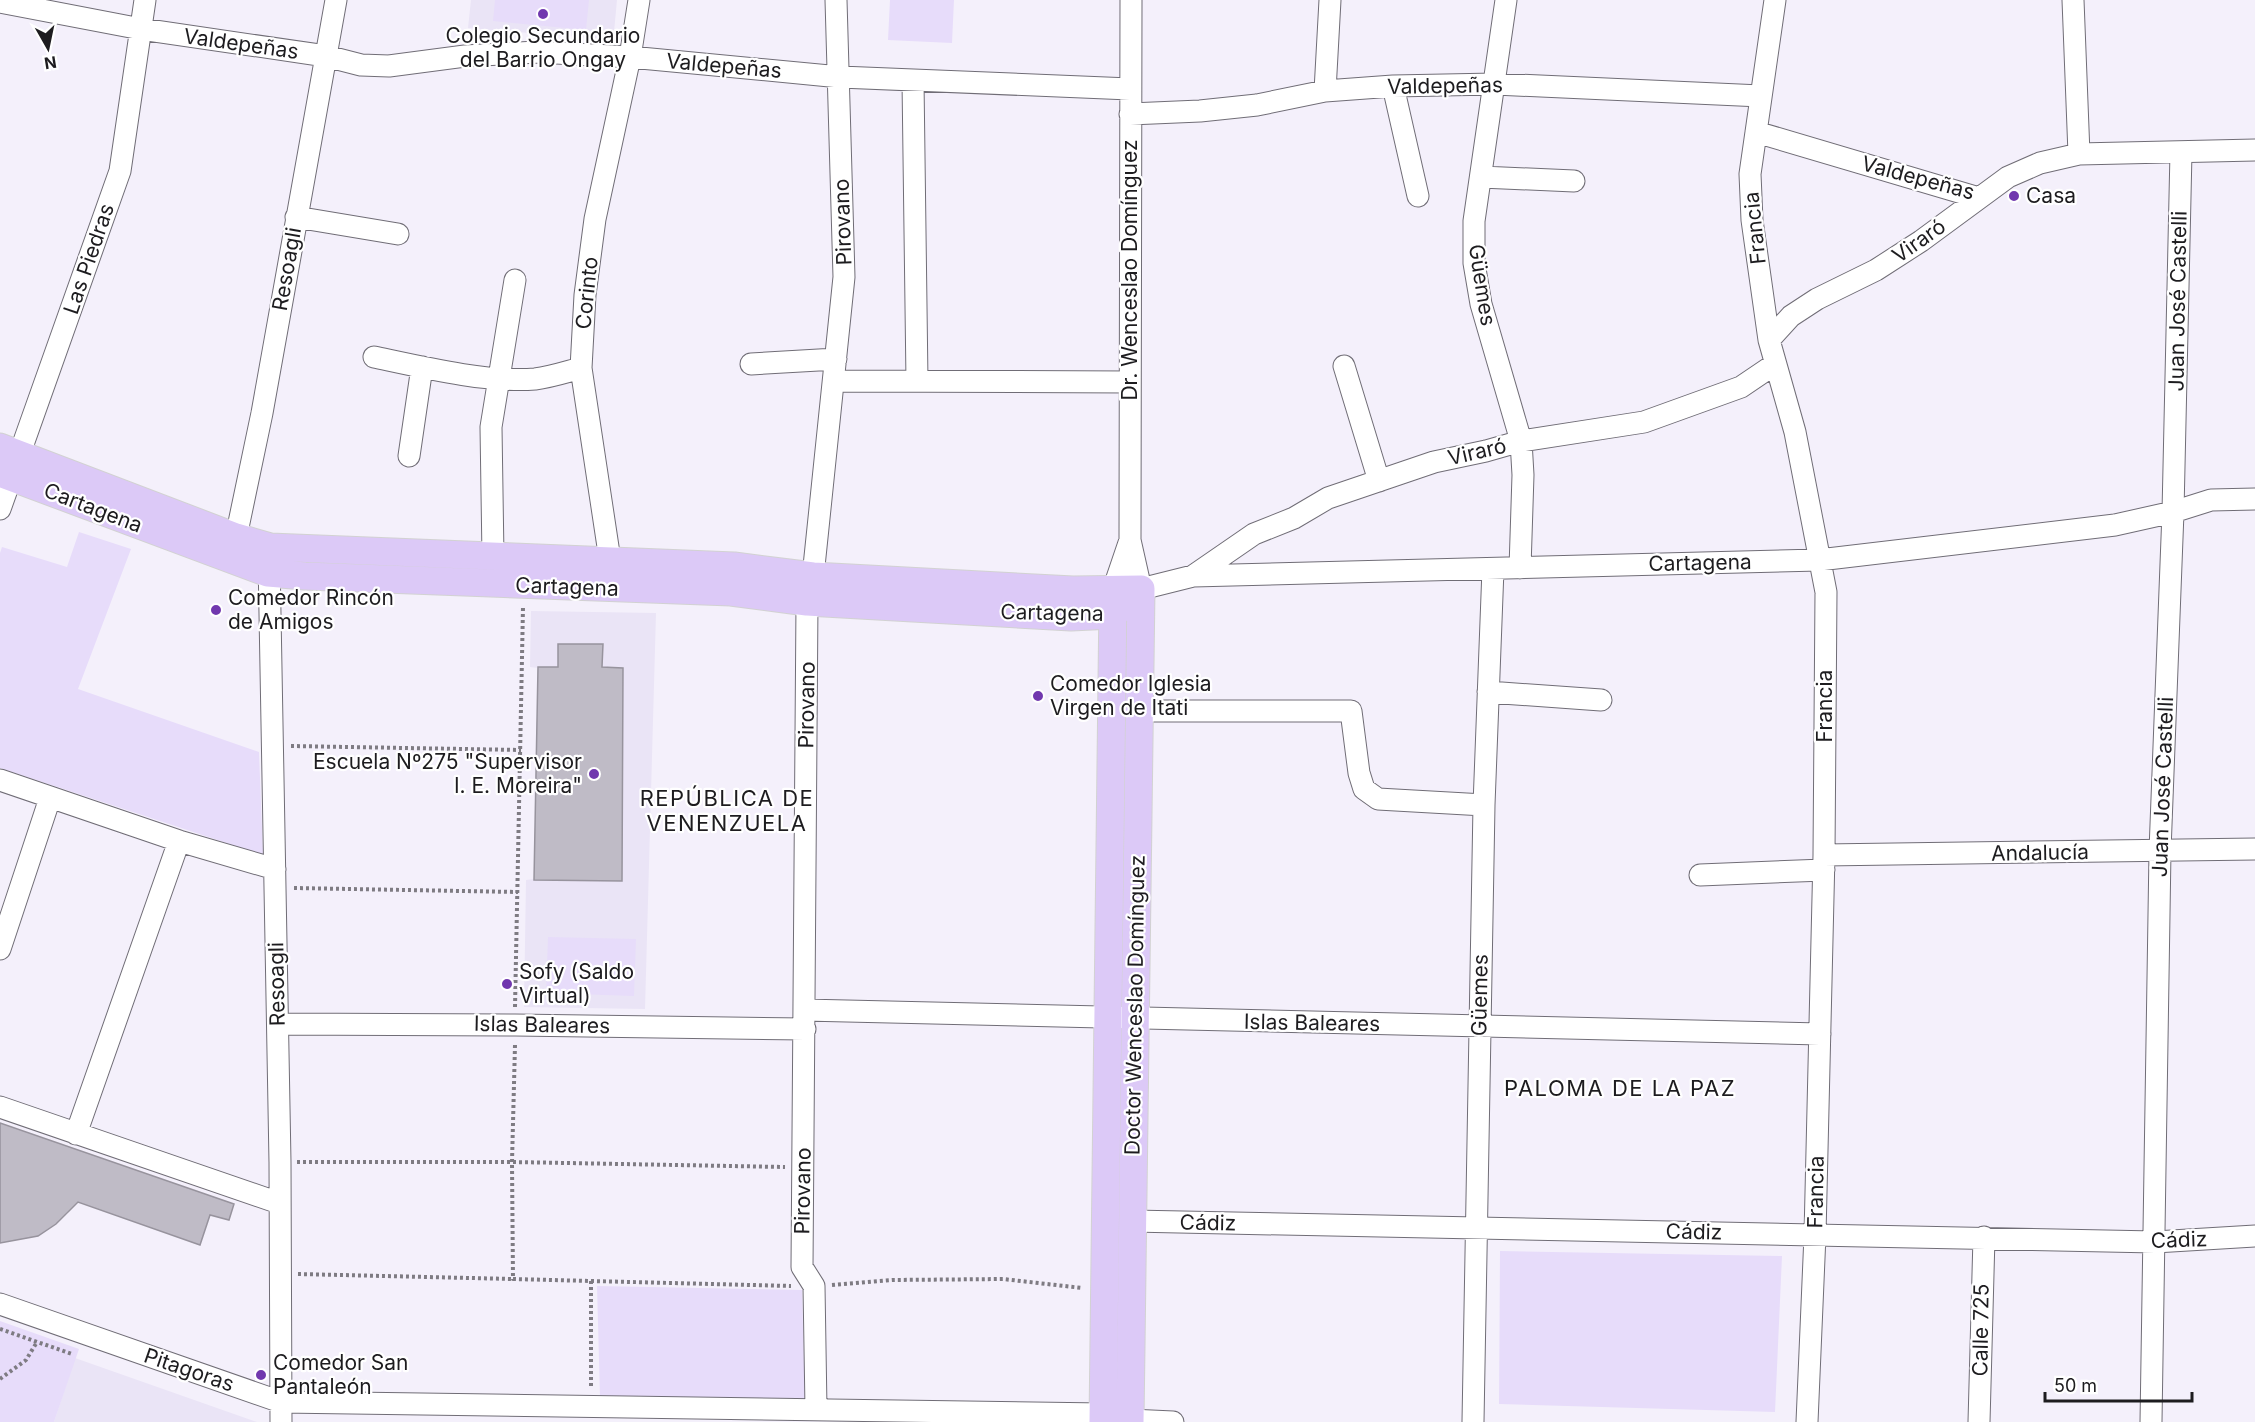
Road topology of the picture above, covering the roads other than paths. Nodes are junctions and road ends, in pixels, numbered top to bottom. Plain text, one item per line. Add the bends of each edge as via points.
1 (145, 0) edge
2 (336, 0) edge
3 (639, 0) edge
4 (836, 0) edge
5 (1131, 0) edge
6 (1329, 0) edge
7 (1506, 0) edge
8 (1775, 0) edge
9 (2073, 0) edge
10 (0, 2) edge
11 (141, 29) junction
12 (326, 56) junction
13 (630, 57) junction
14 (840, 77) junction
15 (913, 81) junction
16 (1495, 84) junction
17 (1393, 86) junction
18 (1130, 89) junction
19 (1325, 91) junction
20 (1761, 96) junction
21 (1130, 114) junction
22 (1756, 132) junction
23 (2255, 150) edge
24 (2181, 152) junction
25 (2079, 154) junction
26 (1480, 177) junction
27 (1574, 181) dead end
28 (1418, 196) dead end
29 (1979, 198) junction
30 (296, 217) junction
31 (398, 234) dead end
32 (515, 280) dead end
33 (1769, 340) junction
34 (374, 357) dead end
35 (836, 359) junction
36 (751, 364) dead end
37 (1775, 364) junction
38 (1344, 366) dead end
39 (422, 367) junction
40 (581, 368) junction
41 (499, 378) junction
42 (834, 381) junction
43 (917, 381) junction
44 (1130, 382) junction
45 (1521, 441) junction
46 (409, 456) dead end
47 (8, 463) edge
48 (1379, 481) junction
49 (2255, 499) edge
50 (0, 509) edge
51 (2173, 512) junction
52 (236, 537) junction
53 (1130, 540) junction
54 (493, 557) junction
55 (269, 560) junction
56 (610, 560) junction
57 (1819, 560) junction
58 (1520, 568) junction
59 (1493, 569) junction
60 (813, 576) junction
61 (1192, 576) junction
62 (609, 588) junction
63 (1141, 589) junction
64 (807, 602) junction
65 (1113, 602) junction
66 (1488, 692) junction
67 (1601, 700) dead end
68 (1139, 711) junction
69 (0, 780) edge
70 (50, 798) junction
71 (1484, 805) junction
72 (179, 841) junction
73 (2255, 849) edge
74 (2160, 851) junction
75 (1824, 863) junction
76 (1700, 875) dead end
77 (275, 878) junction
78 (0, 949) edge
79 (1108, 1017) junction
80 (1136, 1018) junction
81 (805, 1020) junction
82 (278, 1024) junction
83 (1479, 1027) junction
84 (1820, 1034) junction
85 (0, 1107) edge
86 (76, 1134) junction
87 (279, 1203) junction
88 (1132, 1221) junction
89 (1475, 1227) junction
90 (1815, 1235) junction
91 (2255, 1236) edge
92 (1984, 1237) junction
93 (2155, 1242) junction
94 (0, 1304) edge
95 (816, 1409) junction
96 (281, 1412) edge
97 (697, 1415) edge
98 (1103, 1418) edge
99 (1130, 1421) edge
100 (1173, 1422) edge
101 (1473, 1422) edge
102 (1807, 1422) edge
103 (1979, 1422) edge
104 (2151, 1422) edge

1 - 11 street, Las Piedras
2 - 12 street, Resoagli
3 - 13 street, Corinto
4 - 14 street, Pirovano
5 - 18 street, Dr. Wenceslao Domínguez
6 - 19 street
7 - 16 street, Güemes
8 - 20 street, Francia
9 - 25 street
10 - 11 street, Valdepeñas
11 - 12 street, Valdepeñas
11 - 47 street, Las Piedras via 120,171
12 - 13 street, Valdepeñas via 360,65 389,66 537,52
12 - 30 street, Resoagli
13 - 14 street, Valdepeñas
13 - 40 street, Corinto via 595,219
14 - 15 street, Valdepeñas
14 - 35 street, Pirovano via 844,278
15 - 18 street, Valdepeñas
15 - 43 street
16 - 17 street, Valdepeñas
16 - 20 street, Valdepeñas
16 - 26 street, Güemes
17 - 19 street, Valdepeñas
17 - 28 street
18 - 21 street, Dr. Wenceslao Domínguez
19 - 21 street, Valdepeñas via 1257,105
20 - 22 street, Francia
21 - 44 street, Dr. Wenceslao Domínguez
22 - 29 street, Valdepeñas
22 - 33 street, Francia via 1750,174 1752,220
23 - 24 street, Valdepeñas
24 - 25 street, Valdepeñas
24 - 51 street, Juan José Castelli
25 - 29 street, Valdepeñas via 2040,163 2008,177
26 - 27 street
26 - 45 street, Güemes via 1474,263 1481,304
29 - 33 street, Viraró via 1876,270 1791,316
30 - 31 street
30 - 52 street, Resoagli
32 - 41 street
33 - 37 street, Francia
34 - 39 street
35 - 36 street
35 - 42 street, Pirovano
37 - 45 street, Viraró via 1741,387 1644,422
37 - 57 street, Francia via 1795,432
38 - 48 street
39 - 41 street
39 - 46 street
40 - 41 street via 536,379
40 - 56 street, Corinto
41 - 54 street via 490,427
42 - 43 street
42 - 60 street, Pirovano
43 - 44 street
44 - 53 street, Dr. Wenceslao Domínguez
45 - 48 street, Viraró via 1434,462
45 - 58 street, Güemes
47 - 50 street, Las Piedras
47 - 52 main road, Cartagena
47 - 55 main road, Cartagena
48 - 61 street, Viraró via 1328,498 1294,518 1254,534
49 - 51 street, Cartagena via 2211,500
51 - 57 street, Cartagena via 2115,525
51 - 74 street, Juan José Castelli
52 - 55 main road, Cartagena
53 - 63 street, Dr. Wenceslao Domínguez
53 - 65 street, Dr. Wenceslao Domínguez
54 - 55 main road, Cartagena
54 - 56 main road, Cartagena
55 - 62 main road, Cartagena via 523,585
55 - 77 street, Resoagli
56 - 60 main road, Cartagena
56 - 62 street, Corinto
57 - 58 street, Cartagena
57 - 75 street, Francia via 1826,592
58 - 59 street, Cartagena
59 - 61 street, Cartagena
59 - 66 street, Güemes
60 - 64 street, Pirovano
60 - 65 main road, Cartagena via 1073,590
61 - 63 street, Cartagena
62 - 64 main road, Cartagena via 731,592
63 - 65 main road, Cartagena
63 - 68 main road, Doctor Wenceslao Domínguez
64 - 65 main road, Cartagena via 1071,617
64 - 81 street, Pirovano
65 - 79 main road, Doctor Wenceslao Domínguez
66 - 67 street
66 - 71 street, Güemes
68 - 71 street via 1351,711 1359,773 1364,789 1378,799
68 - 80 main road, Doctor Wenceslao Domínguez
69 - 70 street
70 - 72 street
70 - 78 street
71 - 83 street, Güemes
72 - 77 street
72 - 86 street
73 - 74 street, Andalucía
74 - 75 street, Andalucía
74 - 93 street, Juan José Castelli
75 - 76 street, Andalucía
75 - 84 street, Francia
77 - 82 street, Resoagli
79 - 80 street, Islas Baleares
79 - 81 street, Islas Baleares
79 - 98 main road, Doctor Wenceslao Domínguez
80 - 83 street, Islas Baleares
80 - 88 main road, Doctor Wenceslao Domínguez
81 - 82 street, Islas Baleares
81 - 95 street, Pirovano via 802,1268 814,1286
82 - 87 street, Resoagli
83 - 84 street, Islas Baleares
83 - 89 street, Güemes
84 - 90 street, Francia
85 - 86 street
86 - 87 street
87 - 96 street, Resoagli
88 - 89 street, Cádiz
88 - 99 main road, Doctor Wenceslao Domínguez
89 - 90 street, Cádiz
89 - 101 street, Güemes
90 - 92 street, Cádiz
90 - 102 street, Francia
91 - 93 street, Cádiz
92 - 93 street, Cádiz
92 - 103 street, Calle 725
93 - 104 street, Juan José Castelli
94 - 96 street, Pitagoras
95 - 97 street, Pitagoras
95 - 98 street, Pitagoras
96 - 97 street, Pitagoras via 591,1406
98 - 99 street, Pitagoras
99 - 100 street, Pitagoras

